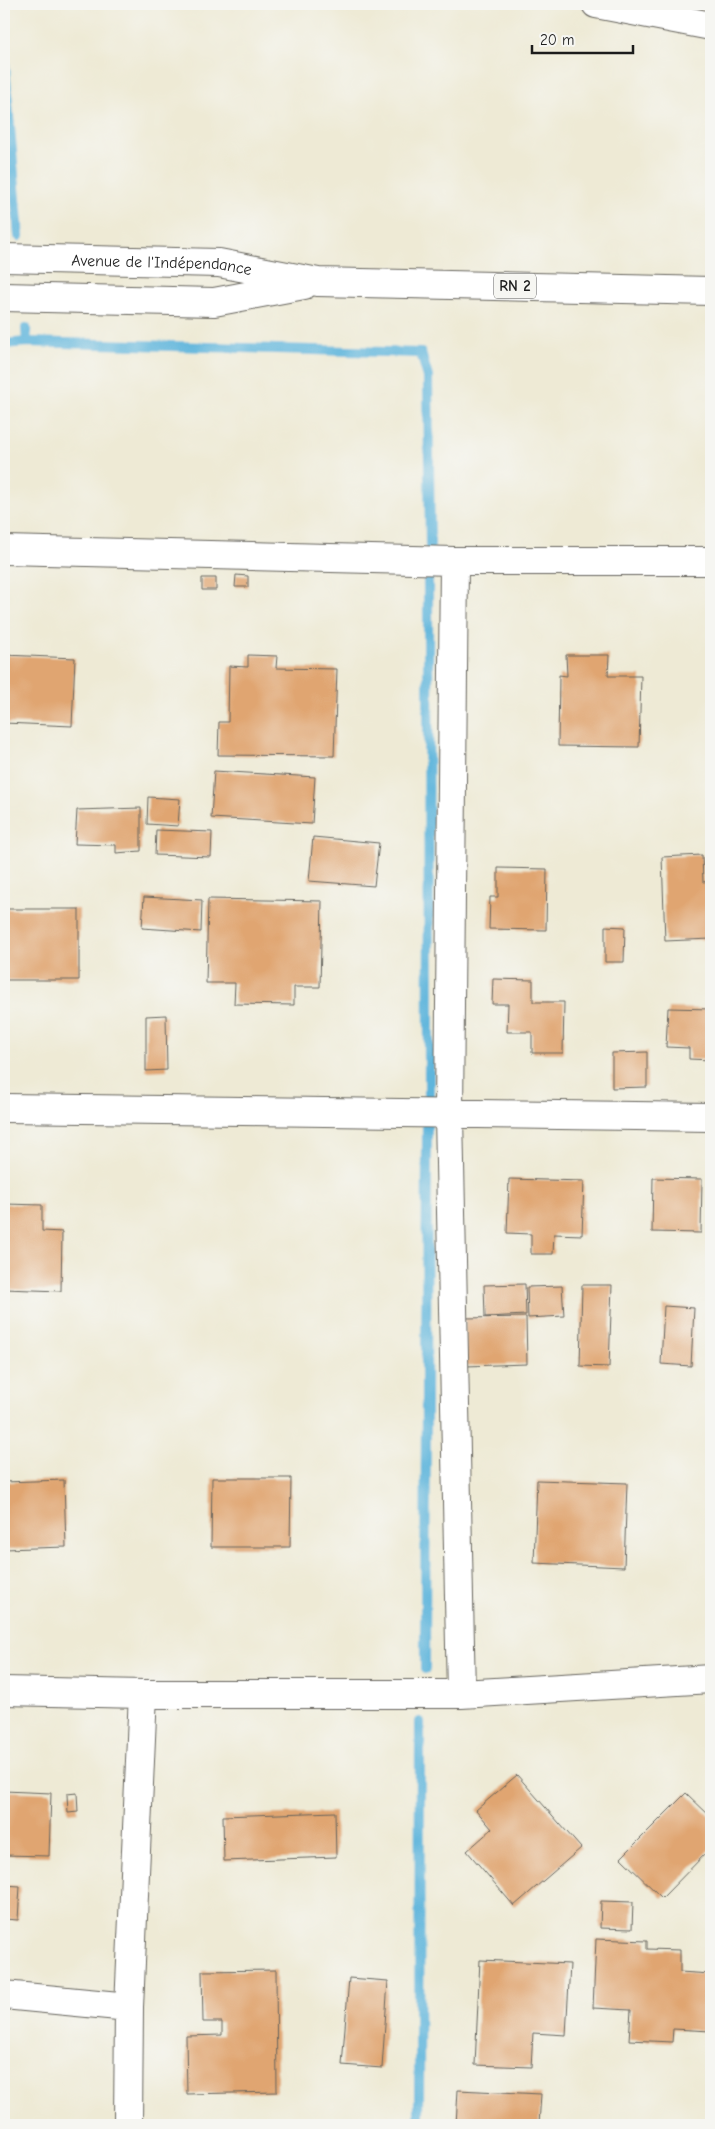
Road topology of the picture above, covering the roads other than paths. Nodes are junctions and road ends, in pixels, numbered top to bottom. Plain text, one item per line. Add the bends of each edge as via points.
1 (596, 4) edge
2 (711, 26) edge
3 (4, 258) edge
4 (318, 282) junction
5 (711, 291) edge
6 (4, 296) edge
7 (4, 550) edge
8 (454, 561) junction
9 (711, 561) edge
10 (4, 1108) edge
11 (449, 1115) junction
12 (711, 1116) edge
13 (711, 1679) edge
14 (4, 1690) edge
15 (143, 1694) junction
16 (461, 1694) junction
17 (4, 1996) edge
18 (129, 2007) junction
19 (128, 2125) edge

1 - 2 street
3 - 4 street, Avenue de l'Indépendance / RN 2 via 218,262
4 - 5 street, Avenue de l'Indépendance / RN 2
4 - 6 street, Avenue de l'Indépendance / RN 2 via 214,302
7 - 8 street
8 - 9 street
8 - 11 street
10 - 11 street
11 - 12 street
11 - 16 street
13 - 16 street
14 - 15 street
15 - 16 street
15 - 18 street
17 - 18 street
18 - 19 street

